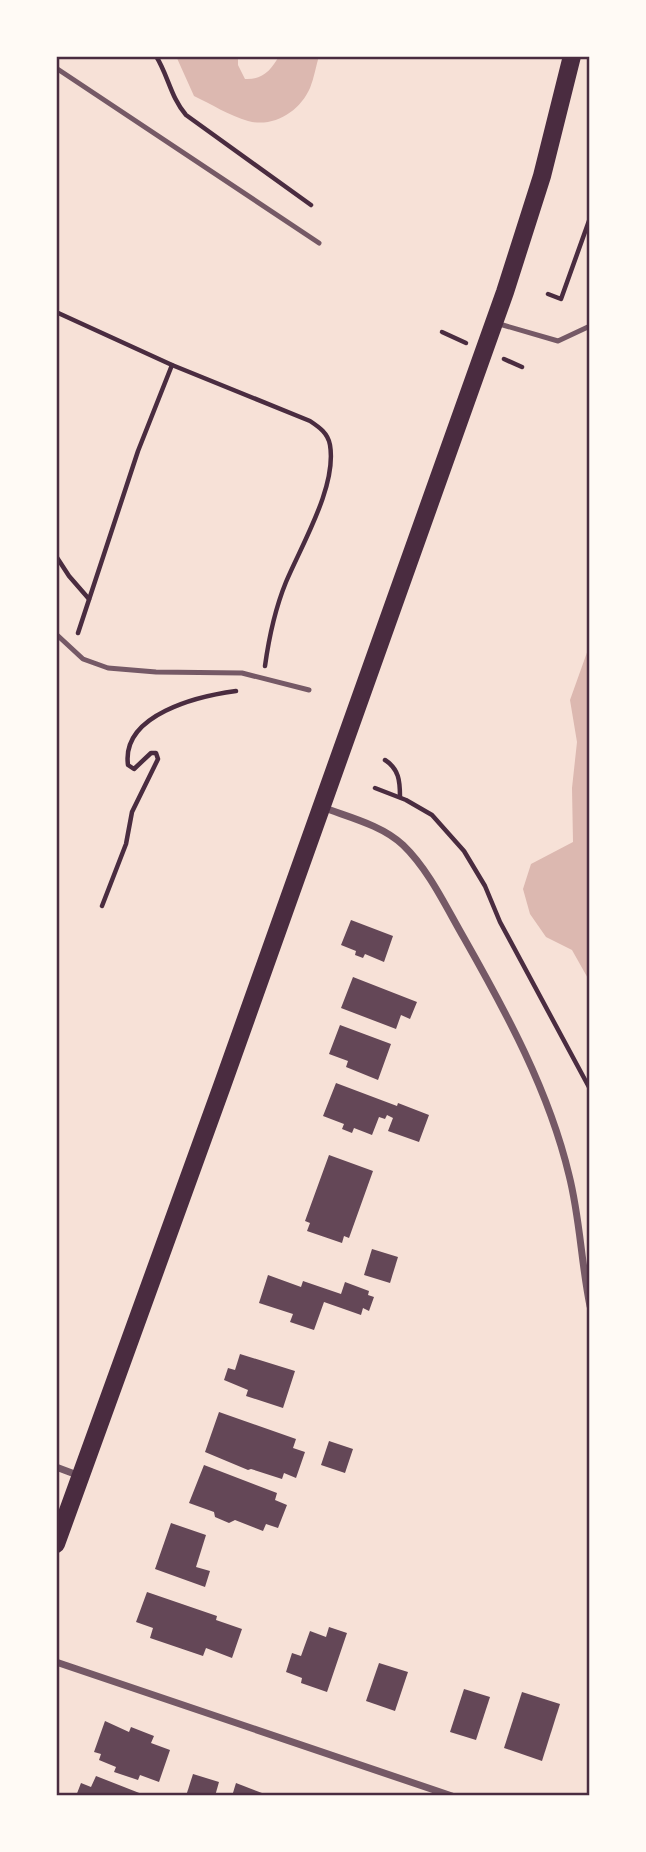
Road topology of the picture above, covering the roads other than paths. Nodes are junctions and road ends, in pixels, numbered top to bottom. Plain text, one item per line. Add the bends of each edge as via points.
1 (572, 56) edge
2 (56, 68) edge
3 (319, 243) dead end
4 (494, 322) junction
5 (590, 326) edge
6 (56, 634) edge
7 (309, 690) dead end
8 (321, 807) junction
9 (590, 1306) edge
10 (56, 1467) edge
11 (81, 1476) junction
12 (56, 1544) edge
13 (56, 1662) edge
14 (452, 1796) edge

1 - 4 main road via 542,176
2 - 3 lane
4 - 5 lane via 558,341
4 - 8 main road
6 - 7 lane via 72,651 96,665 124,670 223,671
8 - 9 street via 403,845 439,894 481,968 539,1085 560,1141 577,1214
8 - 11 main road
10 - 11 street
11 - 12 main road
13 - 14 street

